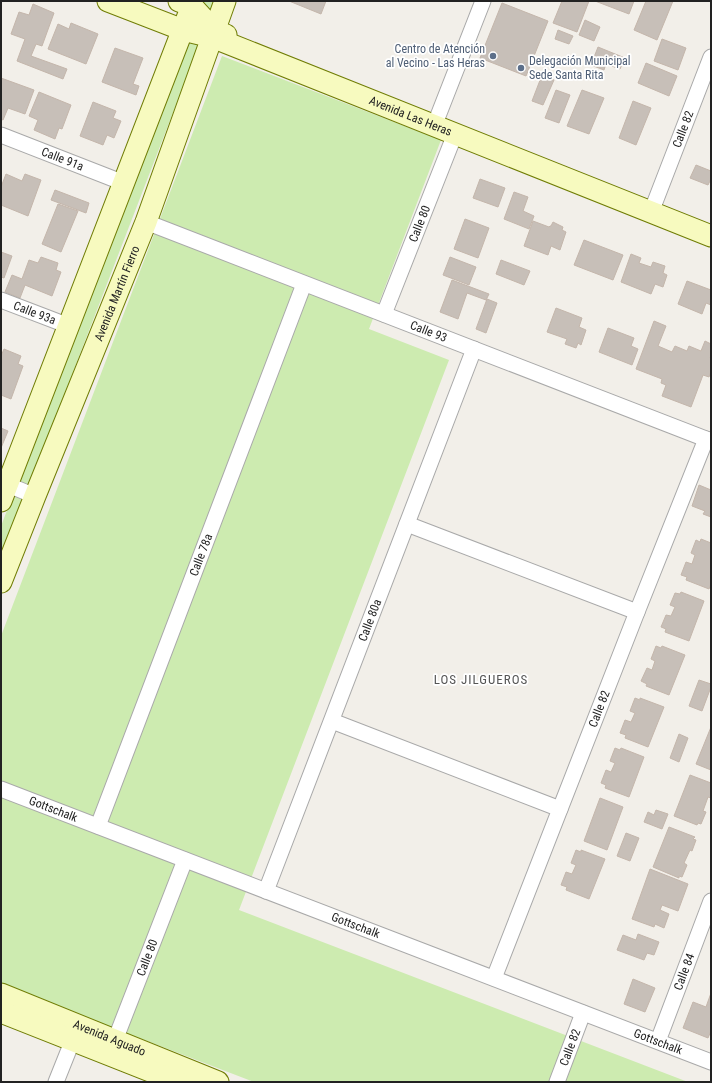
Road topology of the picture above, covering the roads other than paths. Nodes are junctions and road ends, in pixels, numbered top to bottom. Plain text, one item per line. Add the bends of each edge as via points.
1 (108, 1) edge
2 (225, 1) edge
3 (482, 1) edge
4 (188, 3) edge
5 (183, 30) junction
6 (213, 33) junction
7 (711, 57) edge
8 (438, 116) junction
9 (455, 134) junction
10 (1, 136) edge
11 (124, 183) junction
12 (656, 202) junction
13 (146, 222) junction
14 (711, 225) edge
15 (711, 236) edge
16 (304, 284) junction
17 (1, 300) edge
18 (384, 314) junction
19 (69, 326) junction
20 (474, 349) junction
21 (709, 440) edge
22 (3, 489) edge
23 (35, 496) junction
24 (407, 524) junction
25 (1, 582) edge
26 (637, 612) junction
27 (332, 721) junction
28 (1, 789) edge
29 (560, 809) junction
30 (98, 826) junction
31 (185, 860) junction
32 (266, 891) junction
33 (711, 901) edge
34 (494, 978) junction
35 (1, 994) edge
36 (1, 1012) edge
37 (583, 1013) junction
38 (75, 1033) junction
39 (658, 1042) junction
40 (112, 1048) junction
41 (711, 1062) edge
42 (56, 1082) edge
43 (178, 1082) edge
44 (218, 1082) edge
45 (557, 1082) edge

1 - 5 main road, Avenida Las Heras
2 - 6 main road, Avenida Martín Fierro
3 - 8 street
4 - 5 main road
4 - 6 main road, Avenida Las Heras
5 - 6 main road, Avenida Las Heras
5 - 11 main road
6 - 8 main road, Avenida Las Heras
6 - 9 main road, Avenida Las Heras
6 - 13 main road, Avenida Martín Fierro
7 - 12 street, Calle 82
8 - 12 main road, Avenida Las Heras
9 - 15 main road, Avenida Las Heras
9 - 18 street, Calle 80
10 - 11 street, Calle 91a
11 - 19 main road
12 - 14 main road, Avenida Las Heras
13 - 16 street, Calle 93
13 - 23 main road, Avenida Martín Fierro
16 - 18 street, Calle 93
16 - 30 street, Calle 78a
17 - 19 street, Calle 93a
18 - 20 street, Calle 93
19 - 22 main road
20 - 21 street, Calle 93
20 - 24 street, Calle 80a
21 - 26 street, Calle 82
22 - 23 street
23 - 25 main road, Avenida Martín Fierro
24 - 26 street
24 - 27 street, Calle 80a
26 - 29 street, Calle 82
27 - 29 street
27 - 32 street, Calle 80a
28 - 30 street, Gottschalk
29 - 34 street, Calle 82
30 - 31 street, Gottschalk
31 - 32 street, Gottschalk
31 - 40 street, Calle 80
32 - 34 street, Gottschalk
33 - 39 street, Calle 84
34 - 37 street, Gottschalk
35 - 38 main road, Avenida Aguado
36 - 38 main road, Avenida Aguado
37 - 39 street, Gottschalk
37 - 45 street, Calle 82
38 - 40 main road, Avenida Aguado
38 - 42 street
39 - 41 street, Gottschalk
40 - 43 main road, Avenida Aguado
40 - 44 main road, Avenida Aguado

